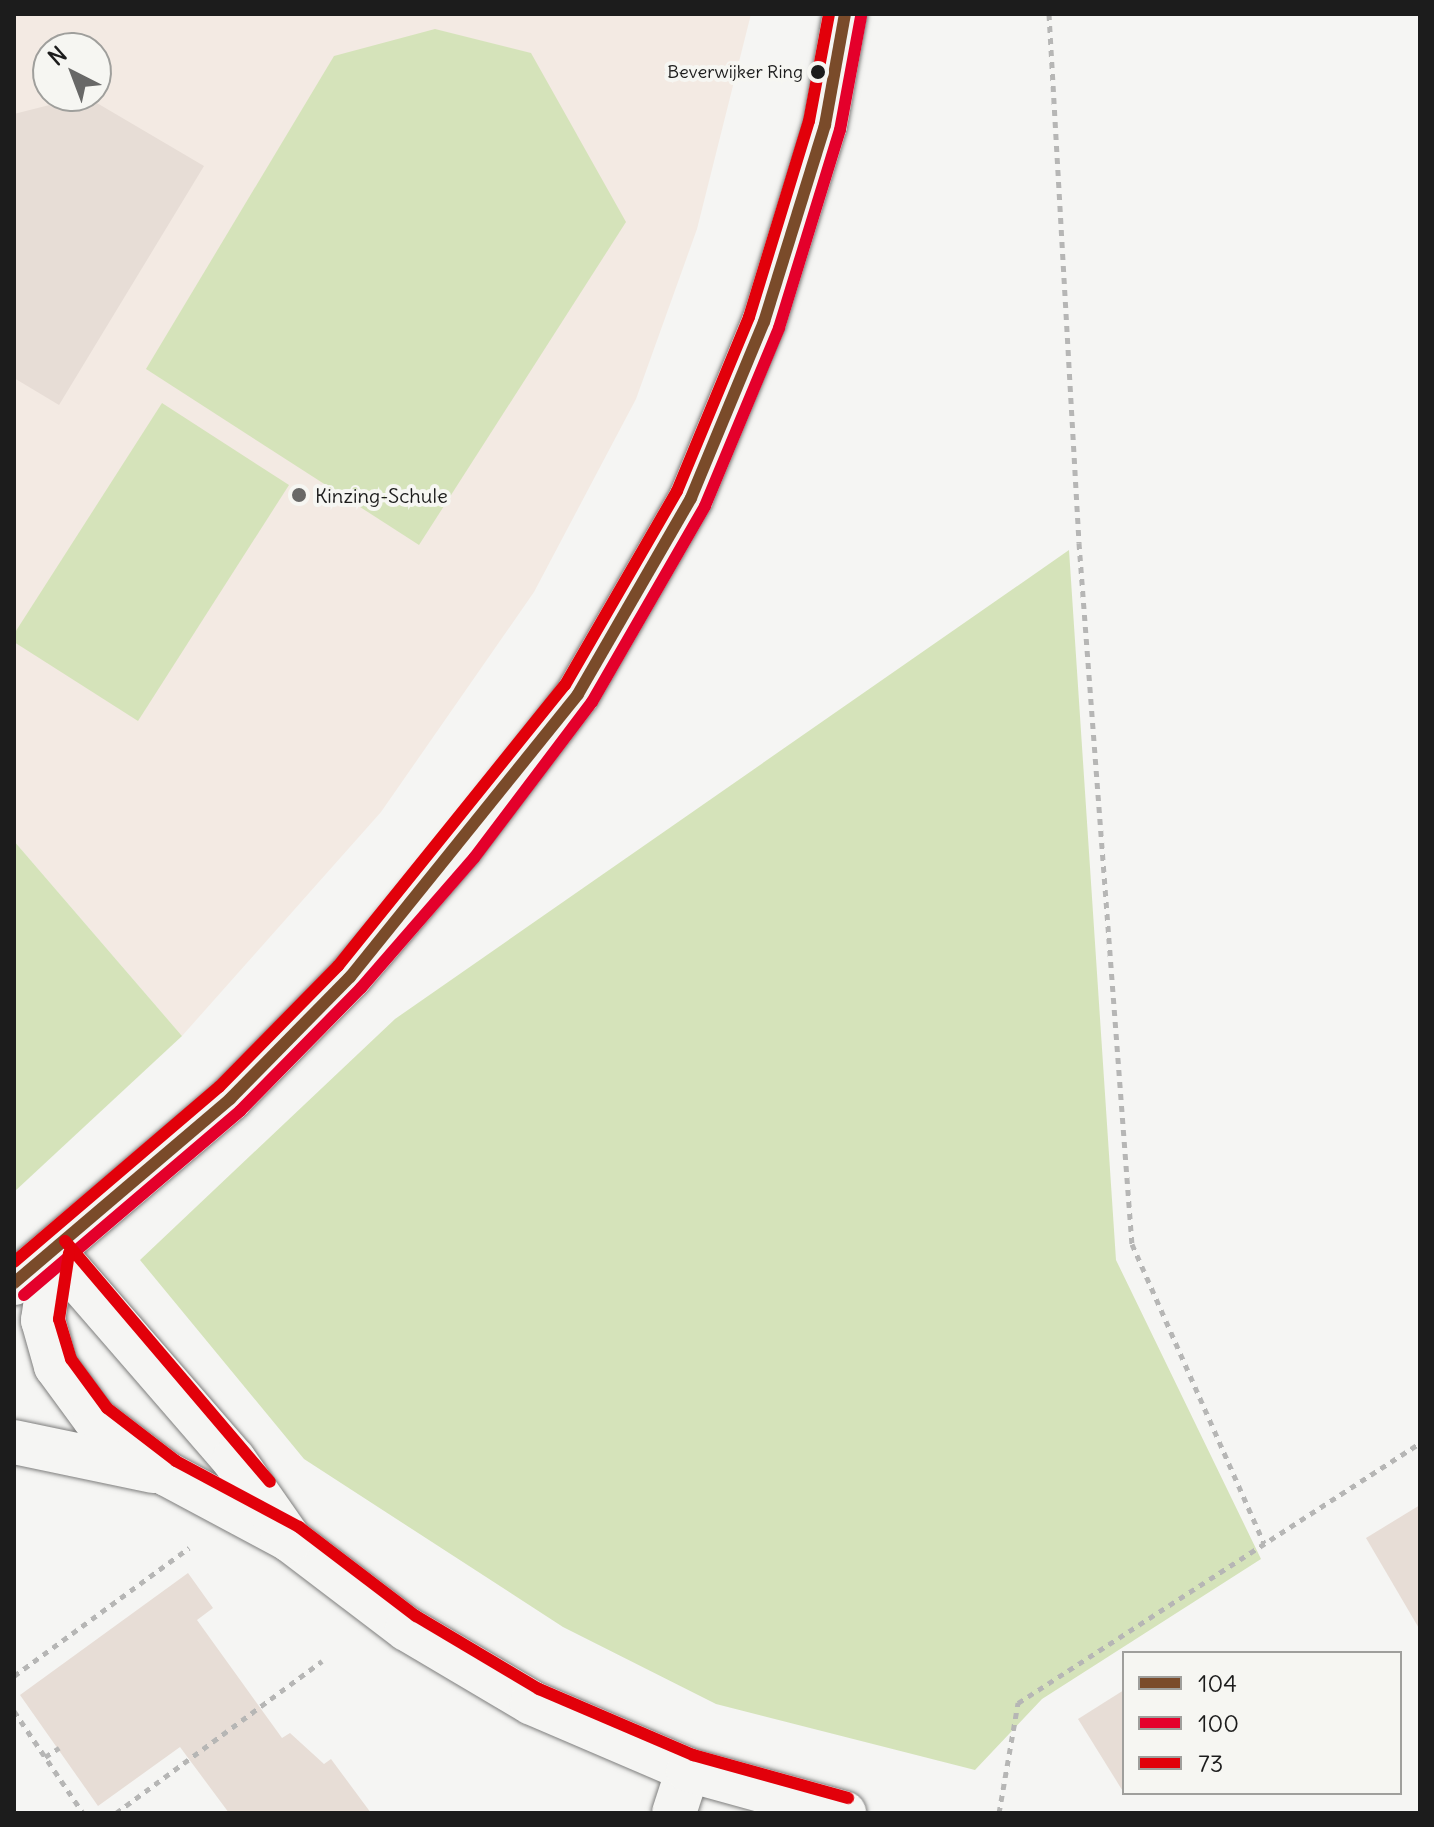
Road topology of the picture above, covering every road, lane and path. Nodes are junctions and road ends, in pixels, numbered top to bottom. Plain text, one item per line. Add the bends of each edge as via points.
1 (845, 14) edge
2 (1049, 14) edge
3 (53, 1251) junction
4 (14, 1283) edge
5 (14, 1442) edge
6 (1420, 1443) edge
7 (167, 1474) junction
8 (290, 1540) junction
9 (1264, 1543) junction
10 (189, 1548) dead end
11 (322, 1661) dead end
12 (14, 1676) edge
13 (14, 1711) edge
14 (59, 1748) dead end
15 (45, 1757) junction
16 (688, 1770) junction
17 (83, 1813) edge
18 (116, 1813) edge
19 (674, 1813) edge
20 (844, 1813) edge
21 (999, 1813) edge

1 - 3 street via 825,125 764,322 691,498 578,694 461,848 350,977 230,1099
2 - 9 path via 1079,543 1132,1244
3 - 4 street
3 - 7 street via 43,1320 56,1366 95,1419
3 - 8 street via 234,1460
5 - 7 street
6 - 9 path
7 - 8 street
8 - 16 street via 467,1668 601,1736
9 - 21 path via 1018,1703
10 - 12 path
11 - 18 path
13 - 15 path
14 - 15 path
15 - 17 path
16 - 19 street
16 - 20 street

